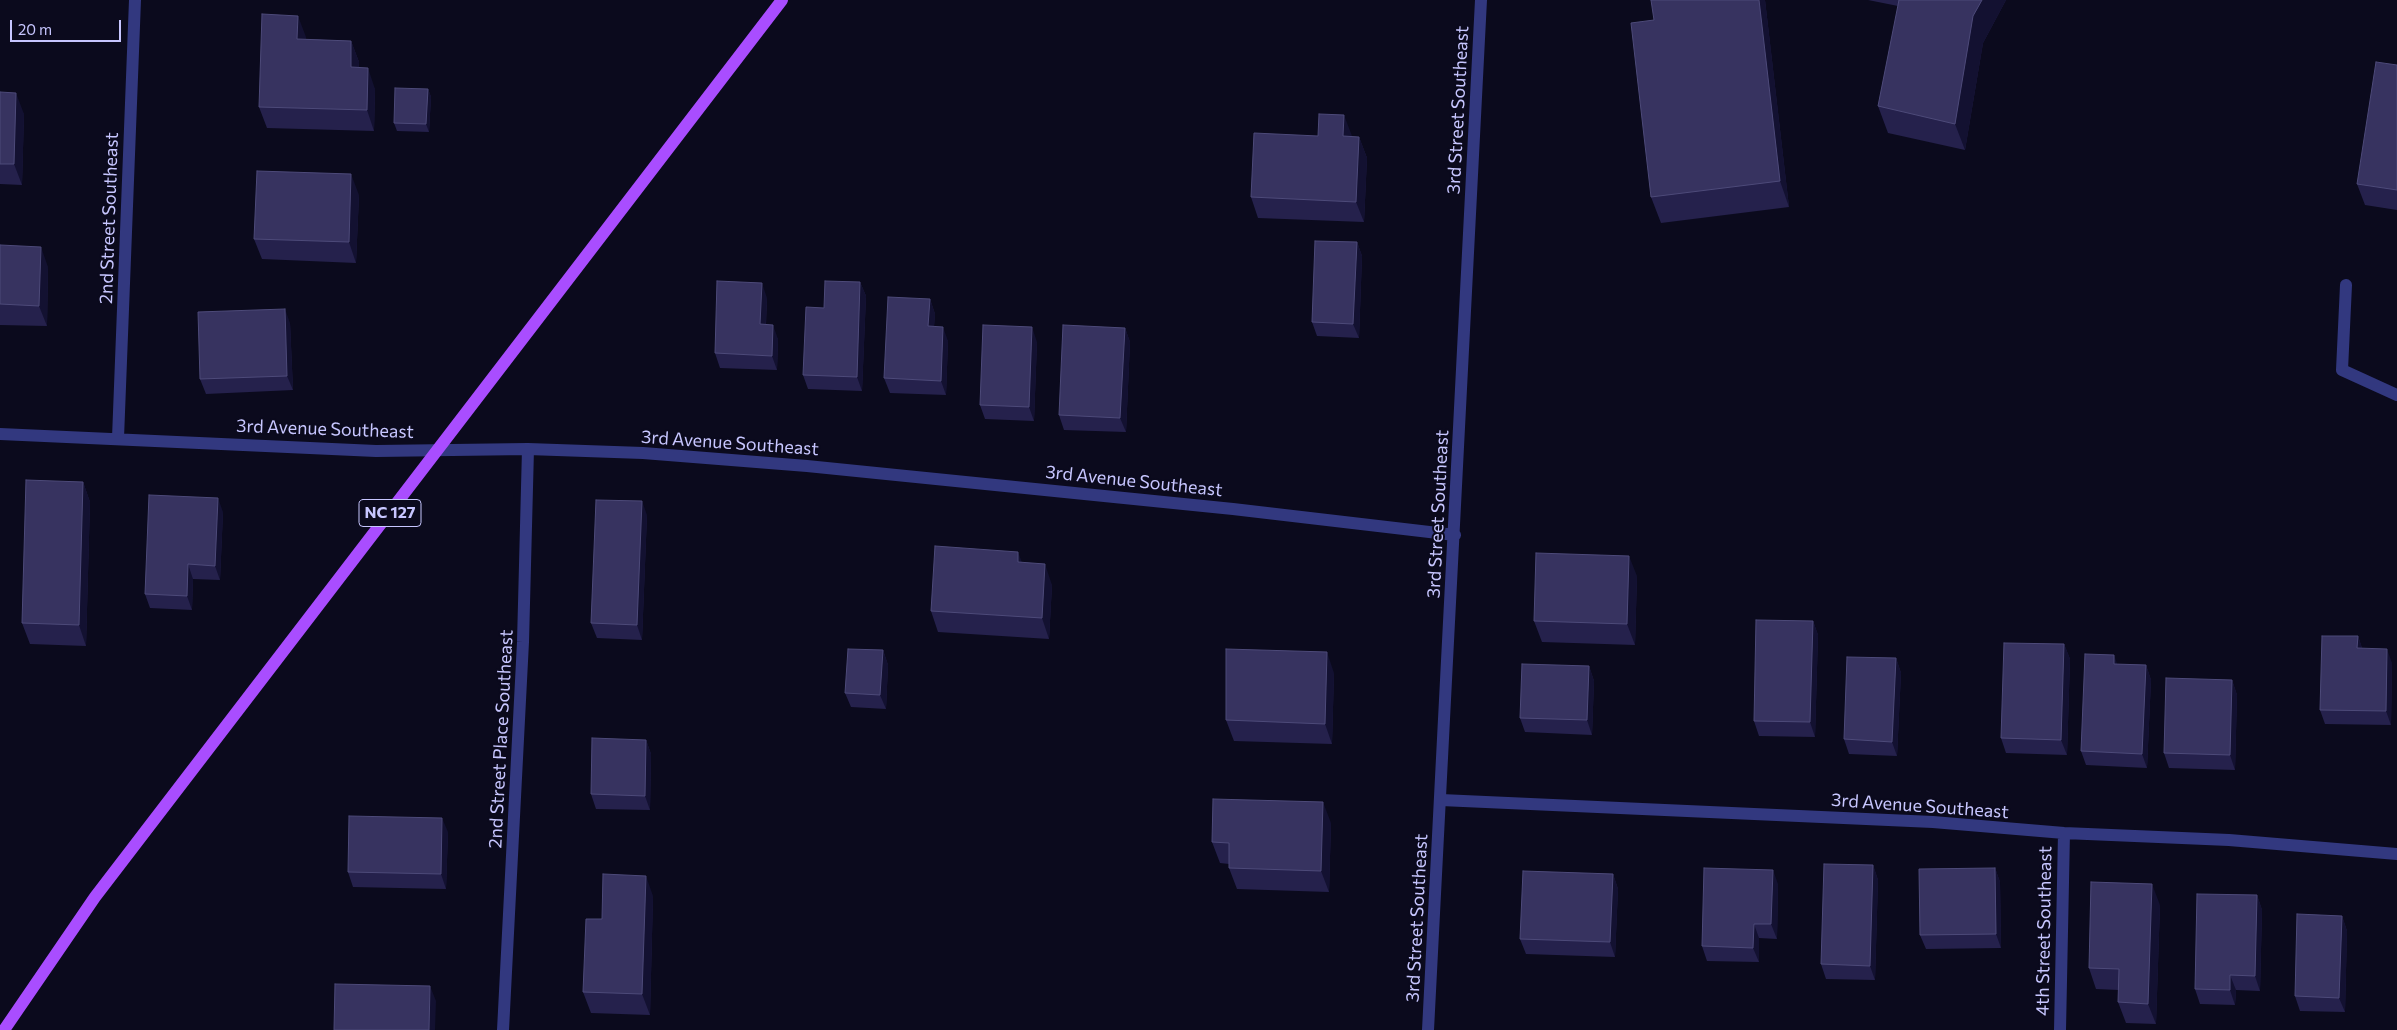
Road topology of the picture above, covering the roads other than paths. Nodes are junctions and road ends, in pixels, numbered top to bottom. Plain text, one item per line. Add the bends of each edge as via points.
1 (134, 0) edge
2 (782, 0) edge
3 (1481, 0) edge
4 (2346, 285) dead end
5 (2397, 395) edge
6 (0, 434) edge
7 (118, 438) junction
8 (528, 449) junction
9 (440, 450) junction
10 (1455, 534) junction
11 (1441, 800) junction
12 (2064, 833) junction
13 (2397, 854) edge
14 (4, 1030) edge
15 (503, 1030) edge
16 (1428, 1030) edge
17 (2060, 1030) edge

1 - 7 street, 2nd Street Southeast
2 - 9 main road, NC 127
3 - 10 street, 3rd Street Southeast
4 - 5 street via 2342,370
6 - 7 street, 3rd Avenue Southeast
7 - 9 street, 3rd Avenue Southeast via 376,451
8 - 9 street, 3rd Avenue Southeast
8 - 10 street, 3rd Avenue Southeast via 643,453 807,466
8 - 15 street, 2nd Street Place Southeast via 522,651
9 - 14 main road, NC 127 via 95,897
10 - 11 street, 3rd Street Southeast
11 - 12 street, 3rd Avenue Southeast via 1933,822
11 - 16 street, 3rd Street Southeast
12 - 13 street, 3rd Avenue Southeast via 2229,840
12 - 17 street, 4th Street Southeast

